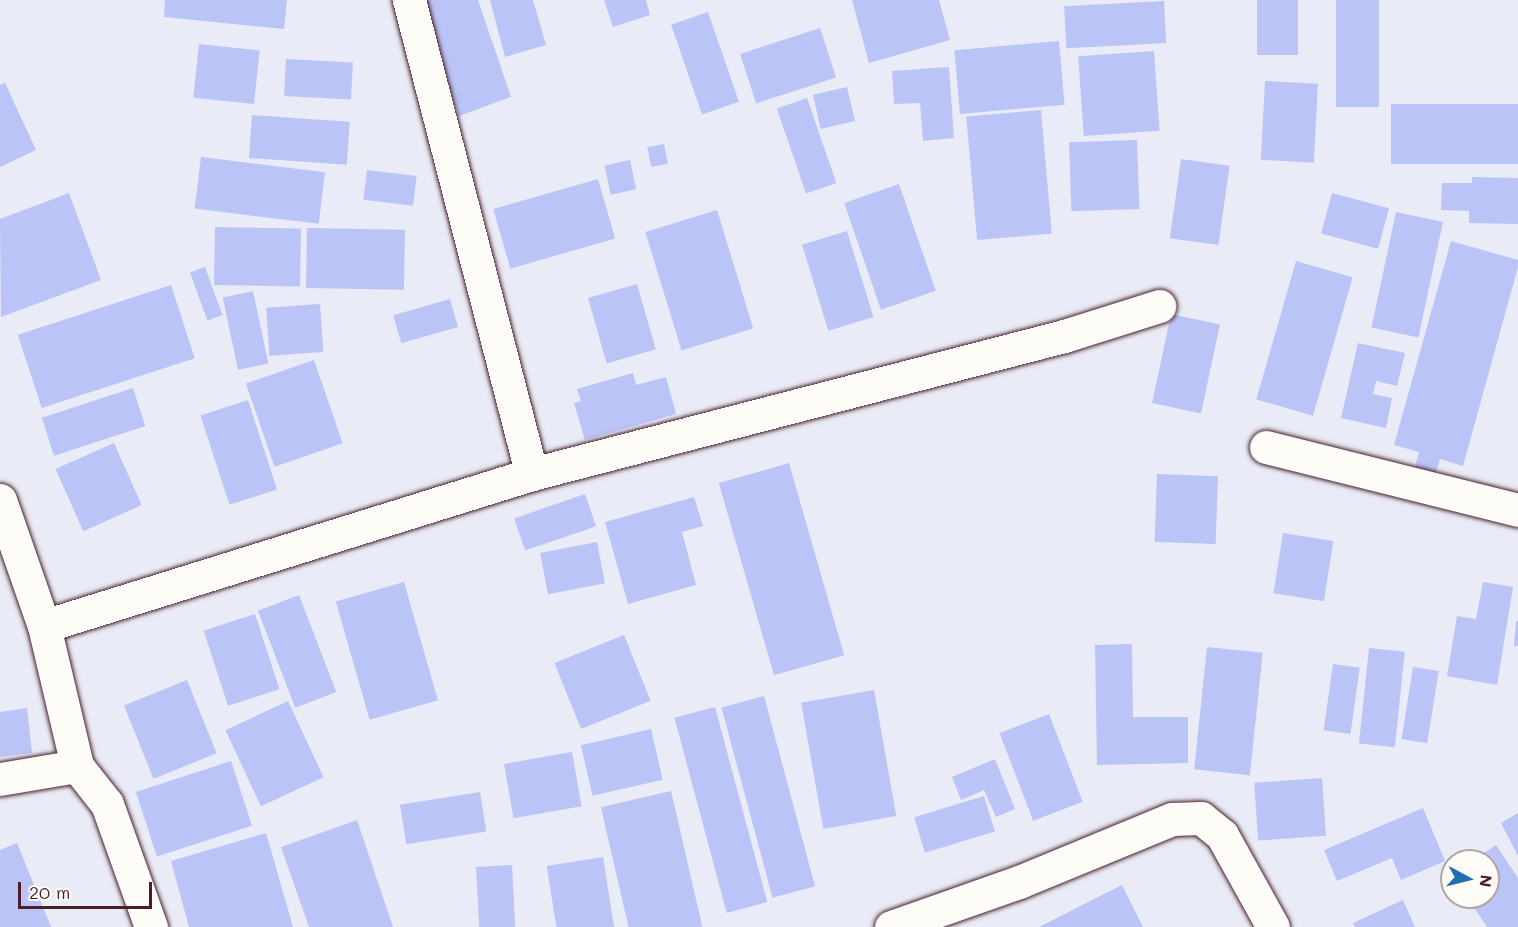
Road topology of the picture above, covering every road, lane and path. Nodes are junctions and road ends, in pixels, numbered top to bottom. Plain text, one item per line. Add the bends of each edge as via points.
1 (409, 0) edge
2 (1159, 306) dead end
3 (1266, 447) dead end
4 (532, 474) junction
5 (0, 500) edge
6 (1518, 510) edge
7 (44, 626) junction
8 (77, 766) junction
9 (0, 779) edge
10 (152, 927) edge
11 (891, 927) edge
12 (1273, 927) edge

1 - 4 street
2 - 4 street via 1064,336
3 - 6 street
4 - 7 street
5 - 7 street
7 - 8 street
8 - 9 street
8 - 10 street via 107,804
11 - 12 street via 1019,882 1172,819 1201,818 1222,835

